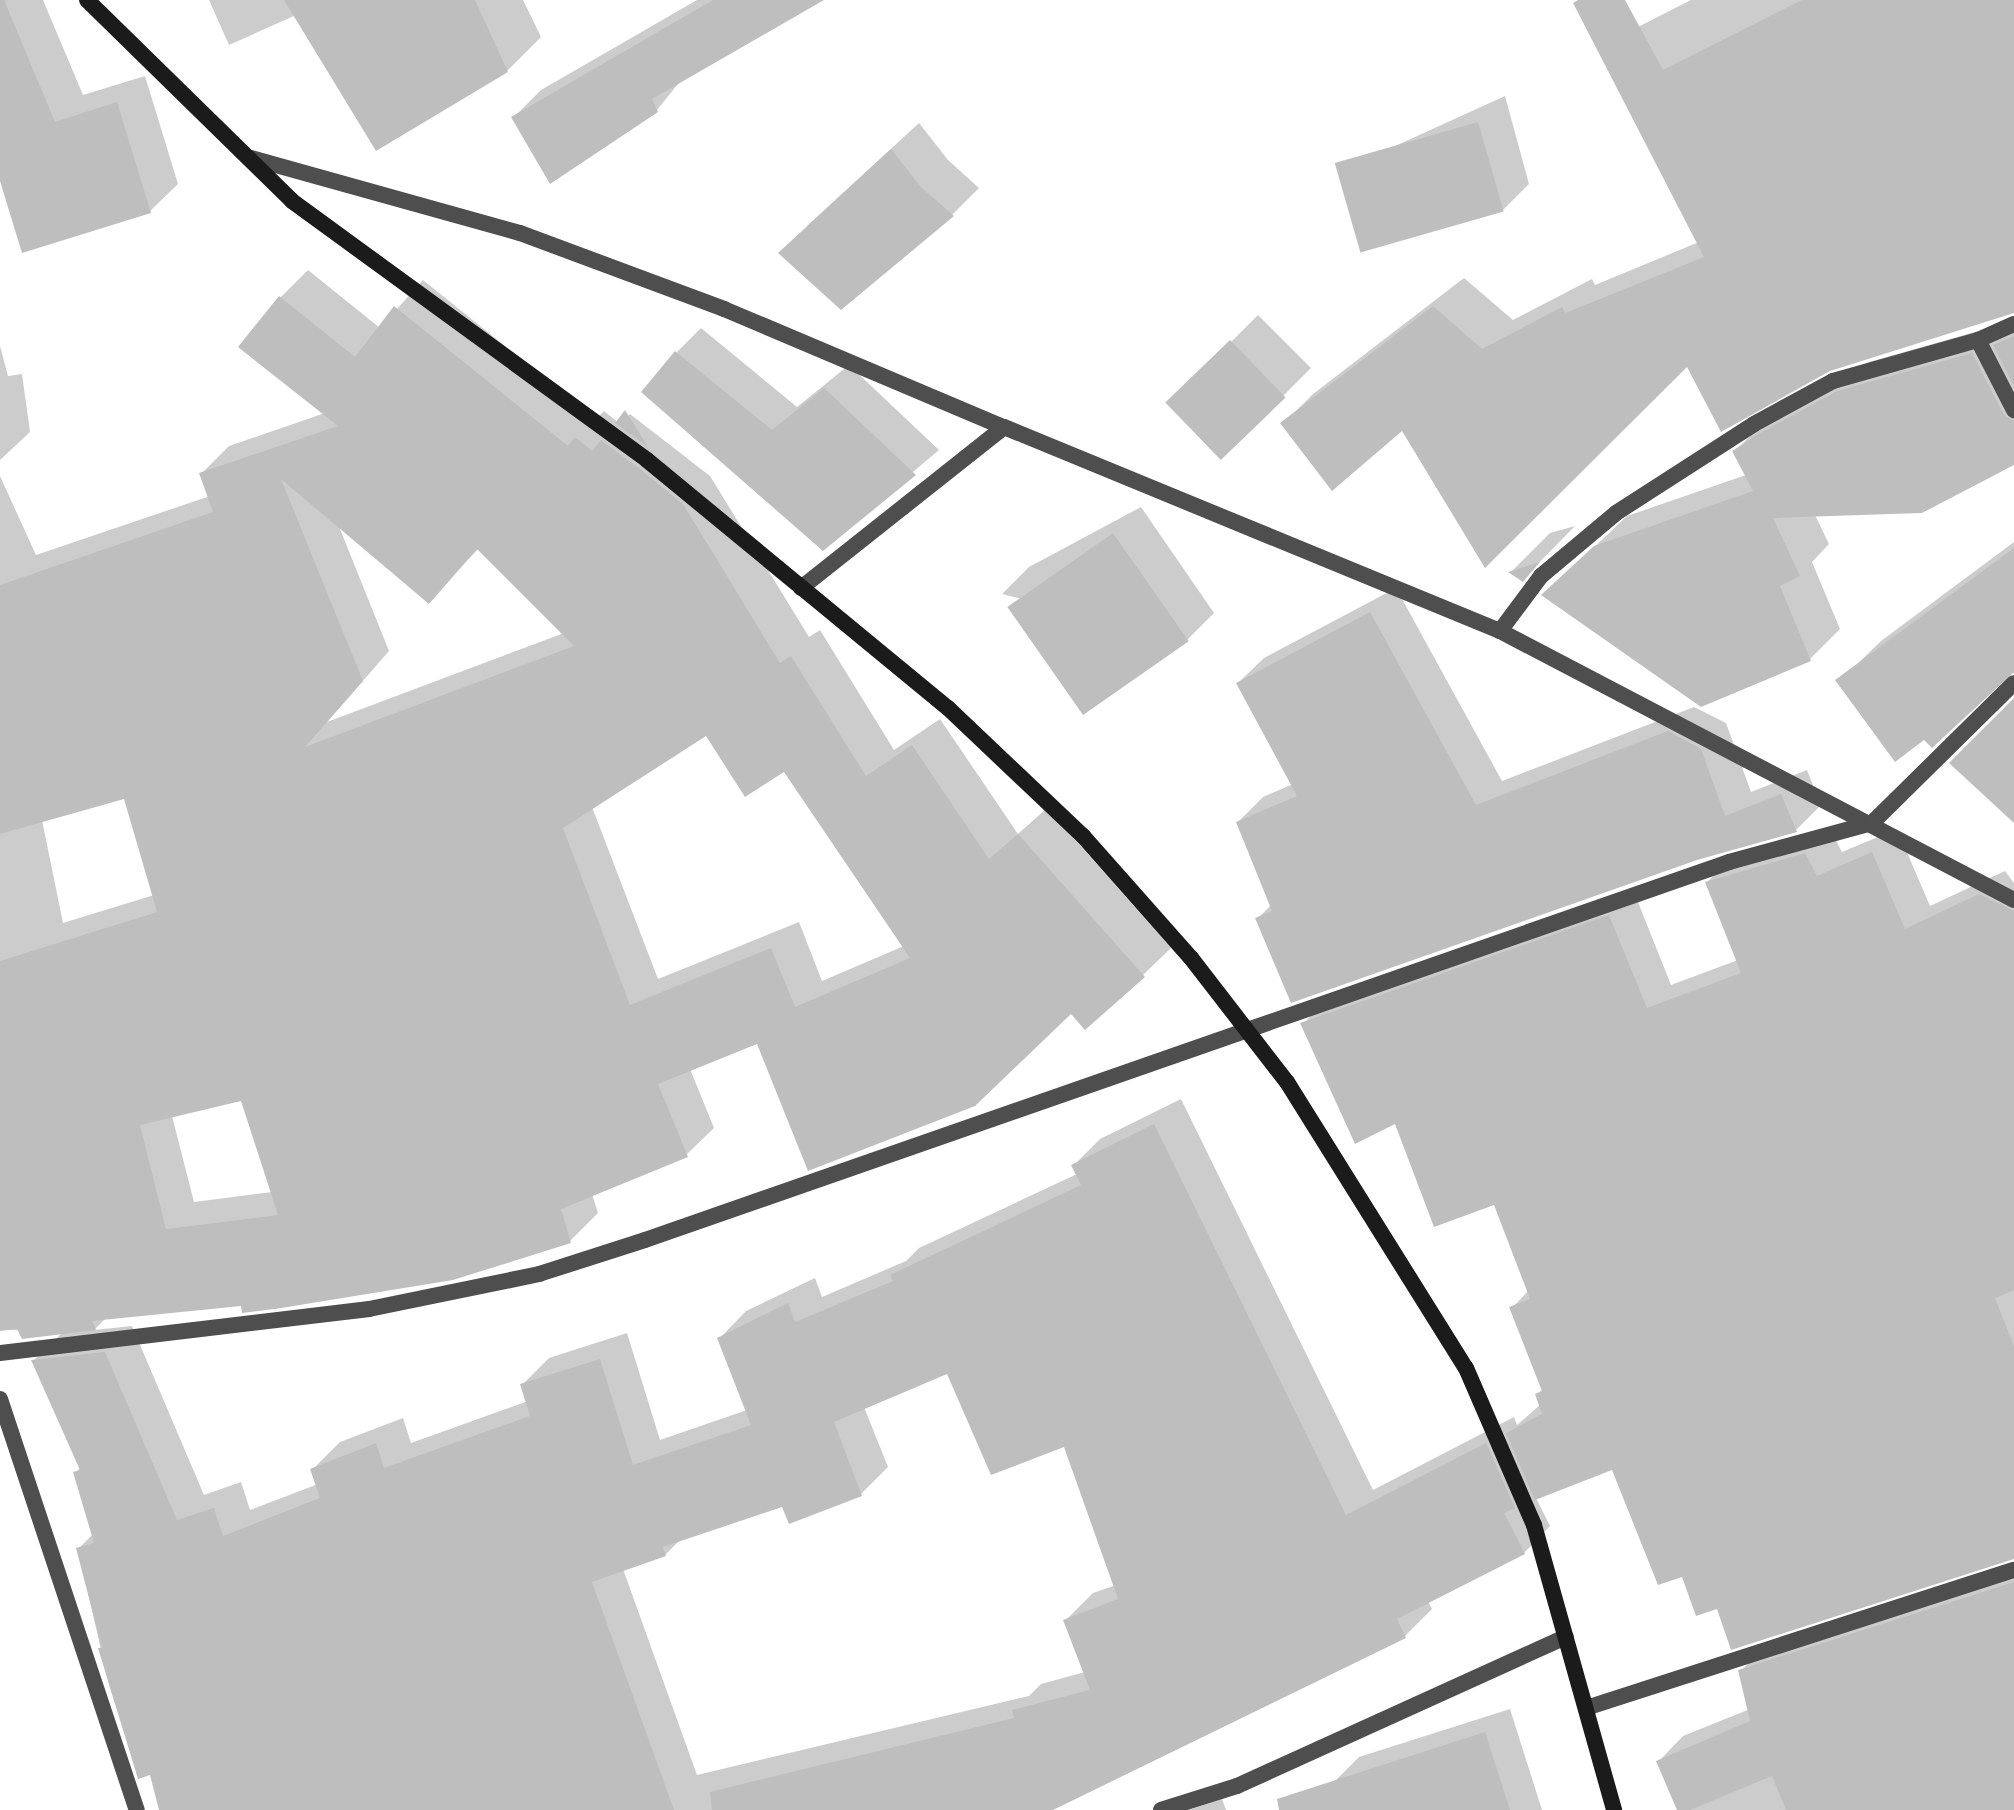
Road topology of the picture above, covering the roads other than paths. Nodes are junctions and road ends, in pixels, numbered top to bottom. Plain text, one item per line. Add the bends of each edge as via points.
1 (87, 0) edge
2 (251, 158) junction
3 (2014, 324) edge
4 (1978, 340) junction
5 (2014, 410) edge
6 (1004, 427) junction
7 (801, 588) junction
8 (1500, 631) junction
9 (2014, 683) edge
10 (1872, 823) junction
11 (2014, 900) edge
12 (1245, 1030) junction
13 (0, 1353) edge
14 (0, 1399) edge
15 (2014, 1570) edge
16 (1566, 1637) junction
17 (1586, 1708) junction
18 (137, 1810) edge
19 (1161, 1810) edge
20 (1614, 1810) edge

1 - 2 street
2 - 6 street via 520,233 724,309
2 - 7 street via 292,201 647,460
3 - 4 street
4 - 5 street
4 - 8 street via 1814,390 1616,513 1541,576
6 - 7 street
6 - 8 street
7 - 12 street via 948,708 1083,836 1191,958
8 - 10 street
9 - 10 street
10 - 11 street
10 - 12 street via 1729,862
12 - 13 street via 539,1274 369,1309
12 - 16 street via 1287,1082 1376,1217 1466,1368 1534,1525
14 - 18 street
15 - 17 street
16 - 17 street
16 - 19 street via 1237,1786
17 - 20 street

